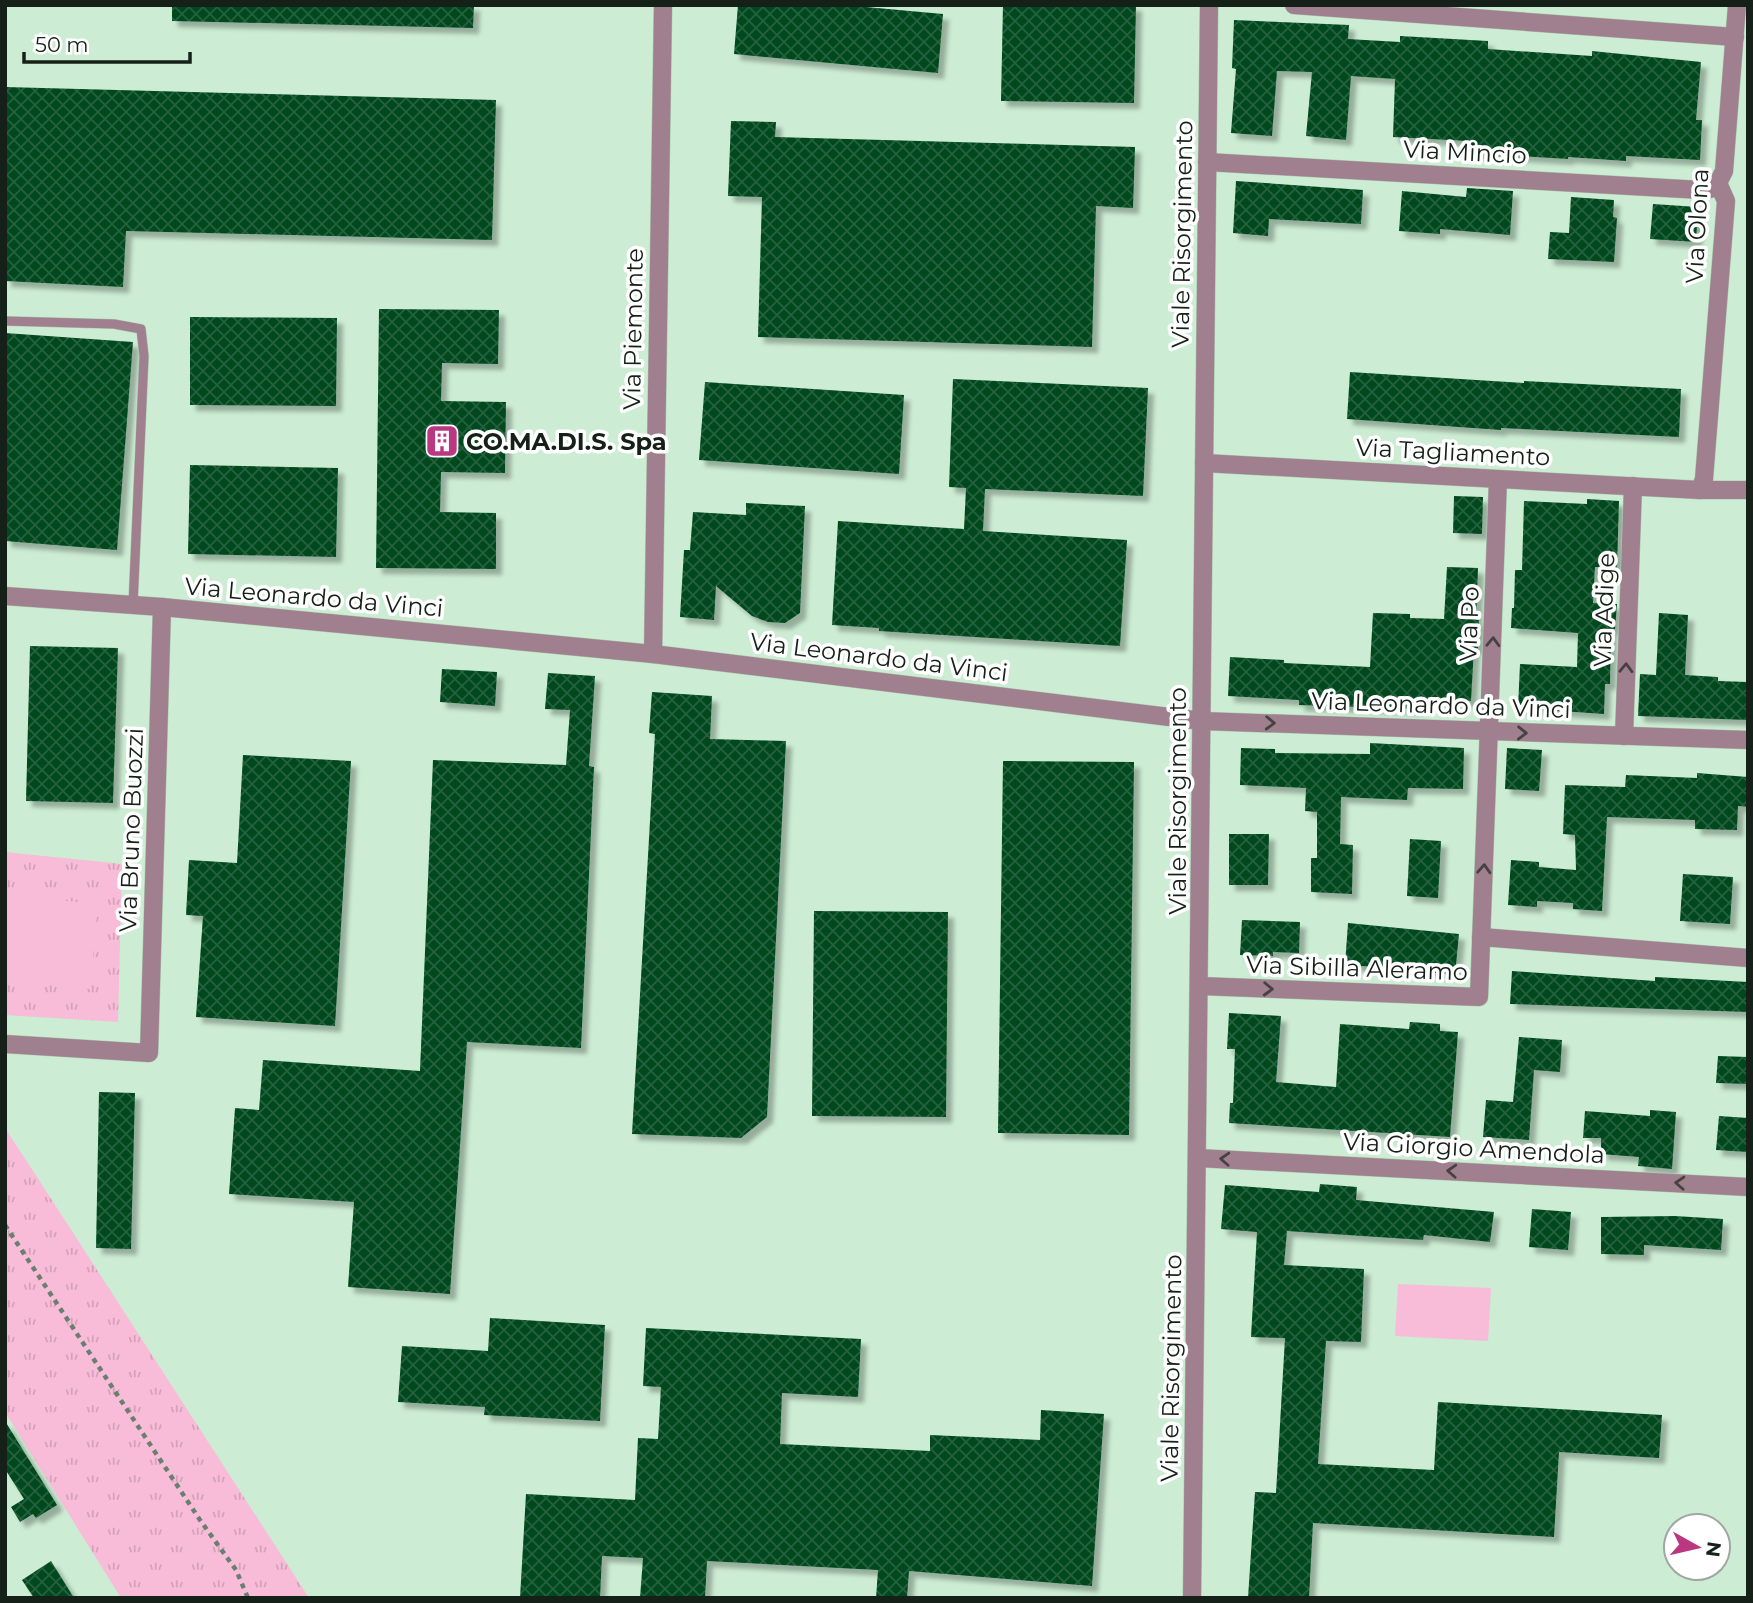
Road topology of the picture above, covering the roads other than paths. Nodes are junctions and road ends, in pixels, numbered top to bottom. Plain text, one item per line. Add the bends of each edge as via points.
1 (663, 5) edge
2 (1209, 5) edge
3 (1294, 5) edge
4 (1737, 5) edge
5 (1735, 37) junction
6 (1207, 162) junction
7 (1718, 183) junction
8 (5, 321) edge
9 (1204, 463) junction
10 (1498, 479) junction
11 (1633, 486) junction
12 (1700, 490) junction
13 (1748, 490) edge
14 (5, 596) edge
15 (133, 605) junction
16 (162, 607) junction
17 (653, 654) junction
18 (1202, 720) junction
19 (1490, 733) junction
20 (1624, 736) junction
21 (1748, 740) edge
22 (1481, 937) junction
23 (1748, 958) edge
24 (1200, 986) junction
25 (5, 1044) edge
26 (1198, 1158) junction
27 (1748, 1187) edge
28 (1192, 1598) edge

1 - 17 street, Via Piemonte
2 - 6 street, Viale Risorgimento
3 - 5 street
4 - 5 street, Via Olona
5 - 7 street, Via Olona via 1724,171
6 - 7 street, Via Mincio via 1701,190
6 - 9 street, Viale Risorgimento
7 - 12 street, Via Olona via 1726,201
8 - 15 lane via 141,329 144,356
9 - 10 street, Via Tagliamento
9 - 18 street, Viale Risorgimento
10 - 11 street, Via Tagliamento
19 -> 10 street, Via Po
11 - 12 street, Via Tagliamento
20 -> 11 street, Via Adige
12 - 13 street, Via Tagliamento
14 - 15 street, Via Leonardo da Vinci
15 - 16 street, Via Leonardo da Vinci
16 - 17 street, Via Leonardo da Vinci
16 - 25 street, Via Bruno Buozzi via 149,1054
17 - 18 street, Via Leonardo da Vinci
18 -> 19 street, Via Leonardo da Vinci
18 - 24 street, Viale Risorgimento
19 -> 20 street, Via Leonardo da Vinci
22 -> 19 street, Via Po
20 - 21 street, Via Leonardo da Vinci
22 - 23 street, Via Sibilla Aleramo
24 -> 22 street, Via Sibilla Aleramo via 1479,997
24 - 26 street, Viale Risorgimento
27 -> 26 street, Via Giorgio Amendola
26 - 28 street, Viale Risorgimento

